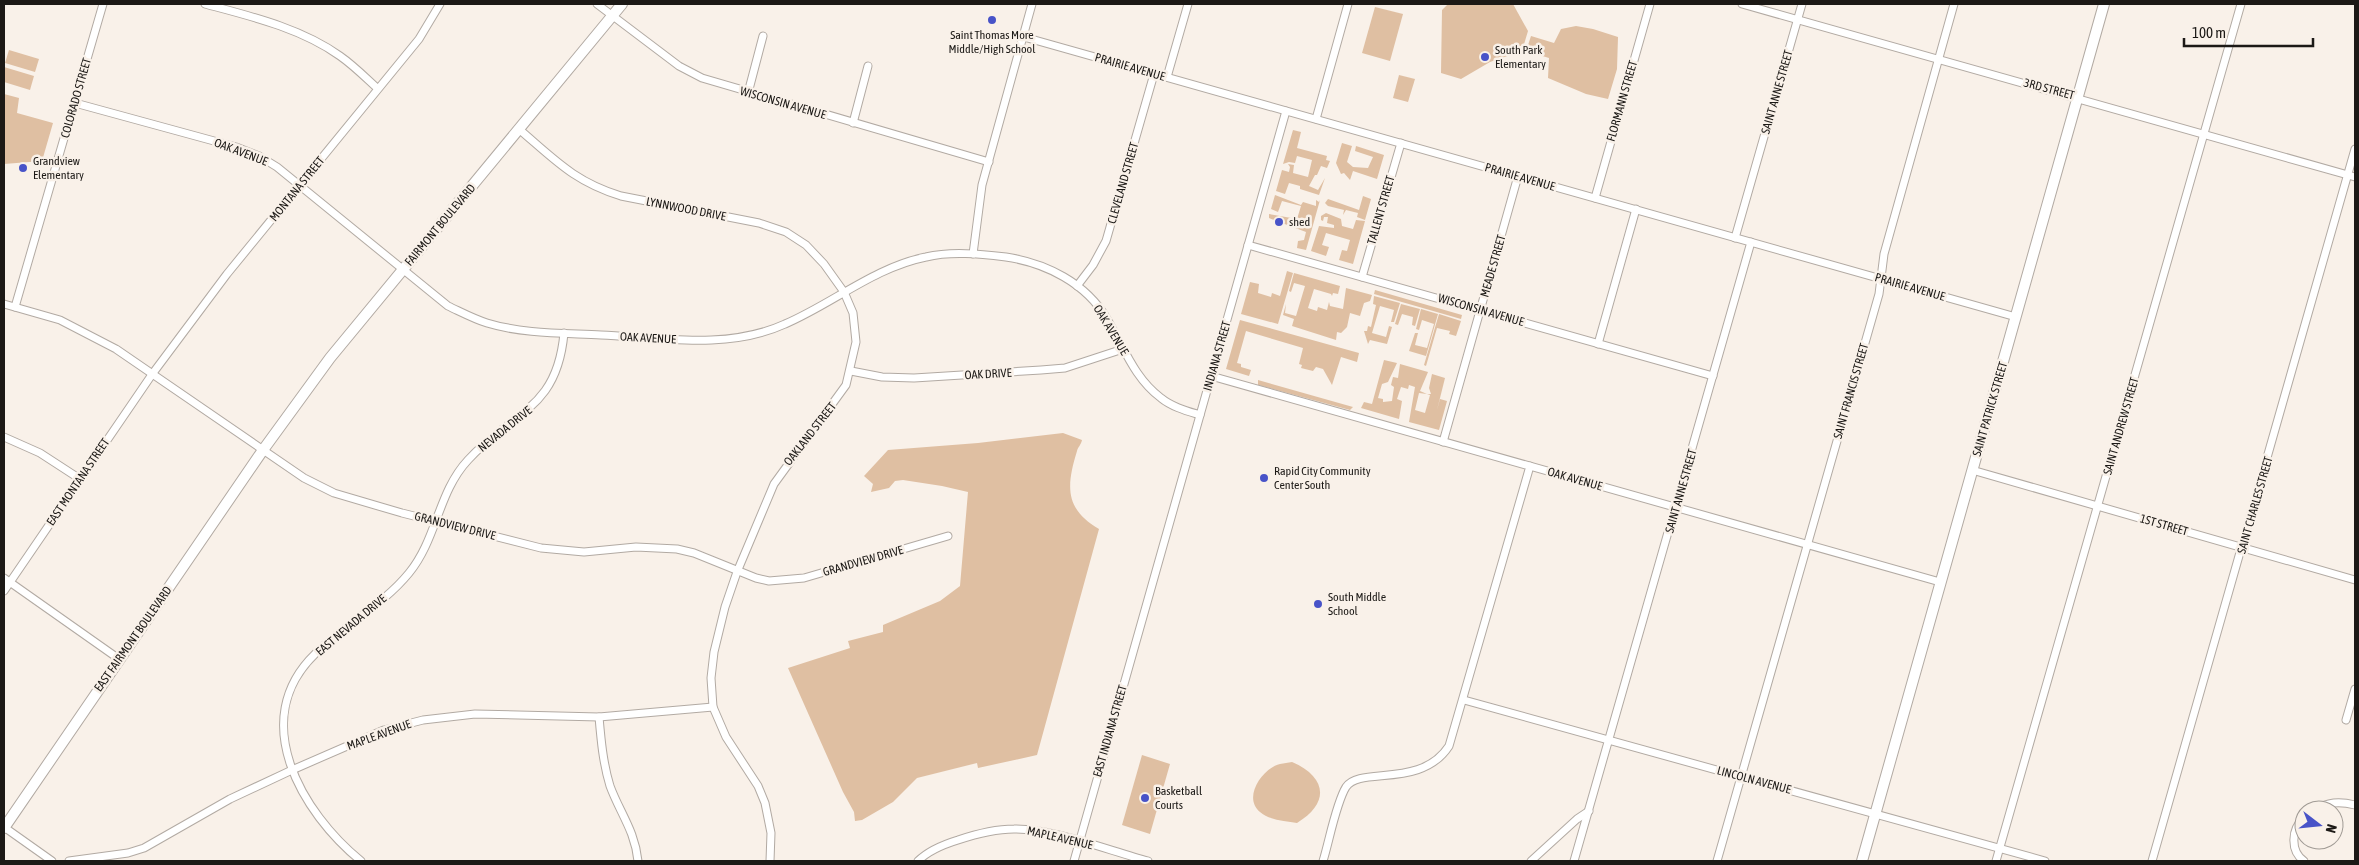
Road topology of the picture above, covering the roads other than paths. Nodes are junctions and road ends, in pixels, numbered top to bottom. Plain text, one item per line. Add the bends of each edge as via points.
1 (103, 4) edge
2 (205, 4) edge
3 (440, 4) edge
4 (597, 4) edge
5 (622, 4) edge
6 (1032, 4) edge
7 (1188, 4) edge
8 (1348, 4) edge
9 (1650, 4) edge
10 (1742, 4) edge
11 (1802, 4) edge
12 (1954, 4) edge
13 (2104, 4) edge
14 (2241, 4) edge
15 (613, 16) junction
16 (1798, 19) junction
17 (763, 36) dead end
18 (1024, 37) junction
19 (1939, 58) junction
20 (868, 66) dead end
21 (1154, 74) junction
22 (1168, 77) junction
23 (377, 88) junction
24 (748, 93) junction
25 (2078, 97) junction
26 (75, 102) junction
27 (1286, 111) junction
28 (1316, 119) junction
29 (852, 122) junction
30 (520, 130) junction
31 (2204, 134) junction
32 (1401, 143) junction
33 (2355, 148) edge
34 (988, 162) junction
35 (1518, 176) junction
36 (2352, 176) edge
37 (301, 185) junction
38 (1595, 198) junction
39 (1636, 210) junction
40 (1735, 238) junction
41 (1751, 242) junction
42 (1248, 245) junction
43 (973, 254) junction
44 (403, 270) junction
45 (1362, 277) junction
46 (1882, 279) junction
47 (1077, 286) junction
48 (844, 292) junction
49 (4, 304) edge
50 (15, 307) junction
51 (1480, 310) junction
52 (2016, 317) junction
53 (564, 333) junction
54 (1598, 344) junction
55 (1123, 349) junction
56 (851, 371) junction
57 (153, 373) junction
58 (1211, 376) junction
59 (1713, 376) junction
60 (1200, 415) junction
61 (4, 437) edge
62 (1443, 442) junction
63 (263, 450) junction
64 (1530, 466) junction
65 (1972, 470) junction
66 (80, 479) junction
67 (2098, 505) junction
68 (1676, 508) junction
69 (436, 521) junction
70 (948, 536) dead end
71 (1807, 545) junction
72 (2243, 547) junction
73 (737, 572) junction
74 (7, 580) edge
75 (2355, 580) edge
76 (1940, 582) junction
77 (4, 591) edge
78 (1147, 601) joint
79 (119, 659) junction
80 (2355, 689) edge
81 (1464, 700) junction
82 (713, 707) junction
83 (599, 717) junction
84 (2346, 720) dead end
85 (1609, 740) junction
86 (292, 770) junction
87 (1741, 777) junction
88 (1588, 811) junction
89 (1876, 813) junction
90 (4, 828) edge
91 (1079, 842) junction
92 (2000, 848) junction
93 (2296, 850) edge
94 (52, 861) edge
95 (69, 861) edge
96 (361, 861) edge
97 (638, 861) edge
98 (770, 861) edge
99 (918, 861) edge
100 (1074, 861) edge
101 (1148, 861) edge
102 (1323, 861) edge
103 (1532, 861) edge
104 (1574, 861) edge
105 (1717, 861) edge
106 (1862, 861) edge
107 (1996, 861) edge
108 (2045, 861) edge
109 (2152, 861) edge
110 (2304, 861) edge

1 - 26 street, COLORADO STREET
2 - 23 street via 265,21 308,38 340,55
3 - 23 street, MONTANA STREET via 419,39
4 - 15 street, WISCONSIN AVENUE
5 - 15 street, FAIRMONT BOULEVARD
6 - 18 street
7 - 22 street
8 - 28 street
9 - 38 street, FLORMANN STREET
10 - 16 street, 3RD STREET
11 - 16 street, SAINT ANNE STREET
12 - 19 street, SAINT FRANCIS STREET
13 - 25 street, SAINT PATRICK STREET
14 - 31 street, SAINT ANDREW STREET
15 - 24 street, WISCONSIN AVENUE via 694,74
15 - 30 street, FAIRMONT BOULEVARD
16 - 19 street, 3RD STREET
16 - 40 street, SAINT ANNE STREET
17 - 24 street
18 - 21 street, PRAIRIE AVENUE
18 - 34 street
19 - 25 street, 3RD STREET
19 - 46 street, SAINT FRANCIS STREET via 1884,254
20 - 29 street
21 - 22 street, PRAIRIE AVENUE
21 - 47 street, CLEVELAND STREET via 1106,241
22 - 27 street, PRAIRIE AVENUE
23 - 37 street, MONTANA STREET
24 - 29 street, WISCONSIN AVENUE
25 - 31 street, 3RD STREET
25 - 52 street, SAINT PATRICK STREET
26 - 37 street, OAK AVENUE via 259,156
26 - 50 street, COLORADO STREET
27 - 28 street, PRAIRIE AVENUE
27 - 42 street, INDIANA STREET
28 - 32 street, PRAIRIE AVENUE
29 - 34 street, WISCONSIN AVENUE
30 - 44 street, FAIRMONT BOULEVARD
30 - 48 street, LYNNWOOD DRIVE via 581,181 602,190 759,223 786,232 806,245
31 - 36 street, 3RD STREET
31 - 67 street, SAINT ANDREW STREET
32 - 35 street, PRAIRIE AVENUE
32 - 45 street, TALLENT STREET
33 - 36 street, SAINT CHARLES STREET
34 - 43 street via 977,210
35 - 38 street, PRAIRIE AVENUE
35 - 51 street, MEADE STREET
36 - 72 street, SAINT CHARLES STREET
37 - 44 street, OAK AVENUE
37 - 57 street, MONTANA STREET via 227,274
38 - 39 street, PRAIRIE AVENUE
39 - 40 street, PRAIRIE AVENUE
39 - 54 street
40 - 41 street, PRAIRIE AVENUE
41 - 46 street, PRAIRIE AVENUE
41 - 59 street, SAINT ANNE STREET
42 - 45 street, WISCONSIN AVENUE
42 - 58 street, INDIANA STREET
43 - 47 street, OAK AVENUE via 1025,260 1063,276
43 - 48 street, OAK AVENUE via 919,258
44 - 53 street, OAK AVENUE via 448,306 470,317 504,327
44 - 63 street, FAIRMONT BOULEVARD via 330,358
45 - 51 street, WISCONSIN AVENUE
46 - 52 street, PRAIRIE AVENUE
46 - 71 street, SAINT FRANCIS STREET
47 - 55 street, OAK AVENUE via 1092,298 1107,318
48 - 53 street, OAK AVENUE via 785,324 729,339 681,340
48 - 56 street, OAKLAND STREET via 855,328
49 - 50 street, GRANDVIEW DRIVE
50 - 57 street, GRANDVIEW DRIVE via 72,326
51 - 54 street, WISCONSIN AVENUE
51 - 62 street, MEADE STREET
52 - 65 street, SAINT PATRICK STREET
53 - 69 street, NEVADA DRIVE via 562,353 546,391 534,405 467,460
54 - 59 street, WISCONSIN AVENUE
55 - 56 street, OAK DRIVE via 1065,368 1041,370 914,378 882,377
55 - 60 street, OAK AVENUE via 1136,374 1161,399
56 - 73 street, OAKLAND STREET via 837,400 774,484
57 - 63 street, GRANDVIEW DRIVE
57 - 66 street, EAST MONTANA STREET
58 - 60 street, INDIANA STREET
58 - 62 street, OAK AVENUE
59 - 68 street, SAINT ANNE STREET
60 - 78 street, INDIANA STREET
61 - 66 street via 40,453
62 - 64 street, OAK AVENUE
63 - 69 street, GRANDVIEW DRIVE via 304,478 334,493
63 - 79 street, EAST FAIRMONT BOULEVARD
64 - 68 street, OAK AVENUE
64 - 81 street
65 - 67 street, 1ST STREET
65 - 76 street, SAINT PATRICK STREET
66 - 74 street, EAST MONTANA STREET
67 - 72 street, 1ST STREET
67 - 92 street, SAINT ANDREW STREET
68 - 71 street, OAK AVENUE
68 - 85 street, SAINT ANNE STREET
69 - 73 street, GRANDVIEW DRIVE via 557,550 677,549
69 - 86 street, EAST NEVADA DRIVE via 421,555 398,586 314,654 297,676 283,720 283,737
70 - 73 street, GRANDVIEW DRIVE via 804,578 769,581
71 - 76 street, OAK AVENUE
71 - 87 street, SAINT FRANCIS STREET
72 - 75 street, 1ST STREET
72 - 109 street, SAINT CHARLES STREET
73 - 82 street, OAKLAND STREET via 714,652 711,678
74 - 77 street, EAST MONTANA STREET
74 - 79 street
76 - 89 street, SAINT PATRICK STREET
78 - 91 street, EAST INDIANA STREET
79 - 90 street, EAST FAIRMONT BOULEVARD
80 - 84 street
81 - 85 street, LINCOLN AVENUE
81 - 102 street via 1450,746 1437,760 1410,772 1360,777 1350,782 1342,797
82 - 83 street, MAPLE AVENUE
82 - 98 street, OAKLAND STREET via 726,737 758,786 765,803 772,833
83 - 86 street, MAPLE AVENUE via 475,714 430,718 384,730
83 - 97 street via 605,766 611,788 633,835
85 - 87 street, LINCOLN AVENUE
85 - 88 street, SAINT ANNE STREET
86 - 95 street, MAPLE AVENUE via 230,799 144,848
86 - 96 street, EAST NEVADA DRIVE via 324,825
87 - 89 street, LINCOLN AVENUE
87 - 105 street, SAINT FRANCIS STREET
88 - 103 street
88 - 104 street, SAINT ANNE STREET
89 - 92 street, LINCOLN AVENUE
89 - 106 street, SAINT PATRICK STREET
90 - 94 street
91 - 99 street, MAPLE AVENUE via 1038,830 1014,828 949,843
91 - 100 street, EAST INDIANA STREET
91 - 101 street, MAPLE AVENUE
92 - 107 street, SAINT ANDREW STREET
92 - 108 street, LINCOLN AVENUE
93 - 110 street

